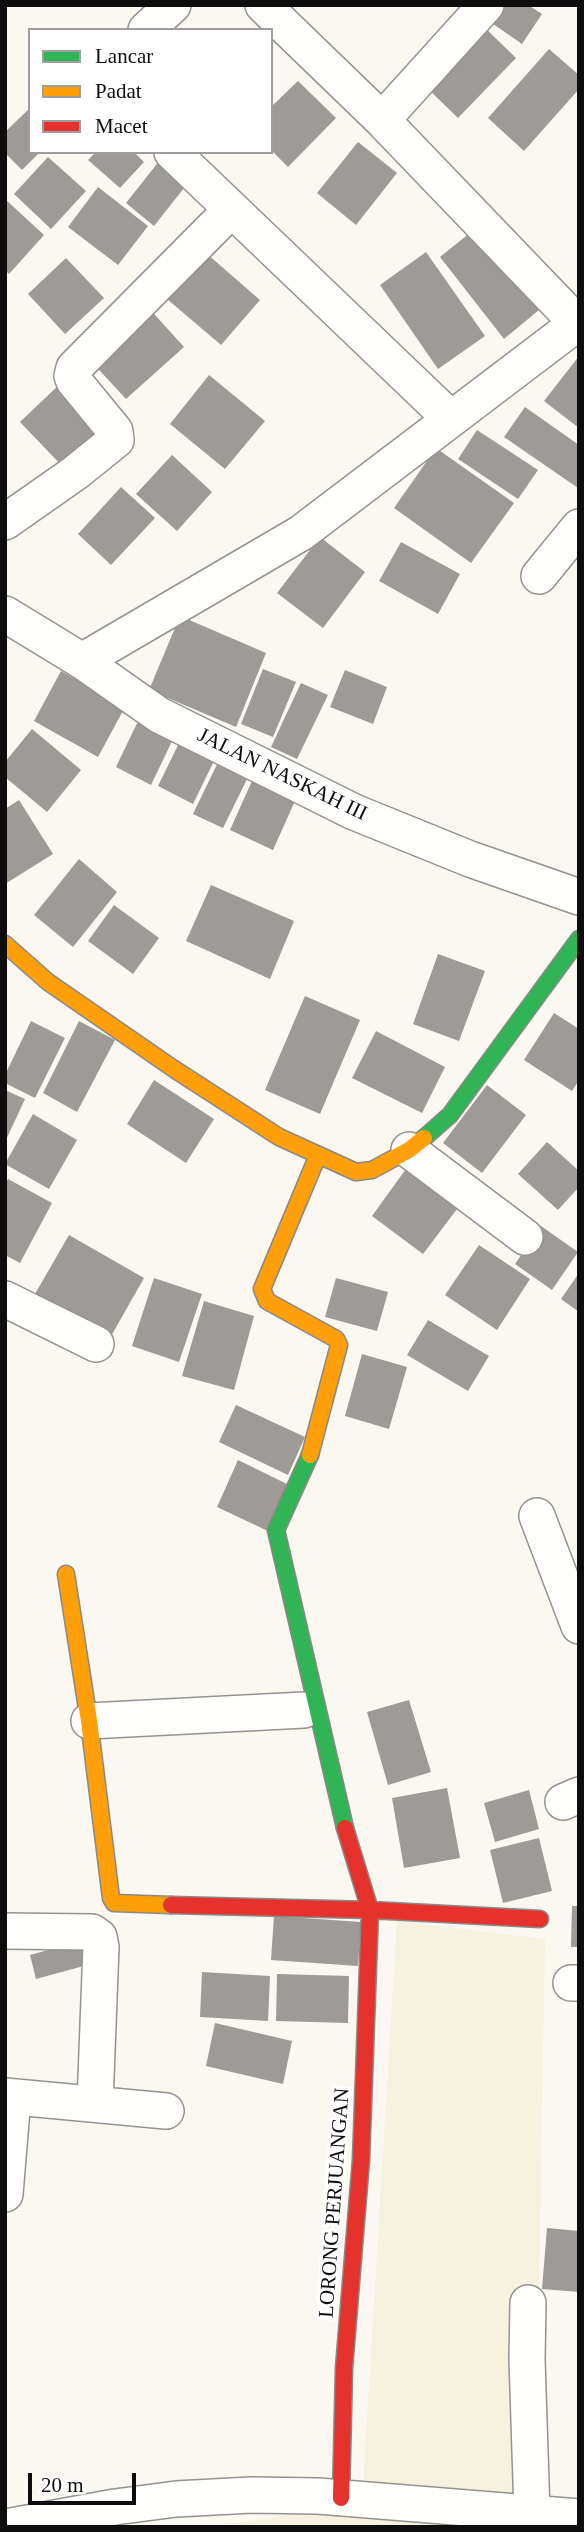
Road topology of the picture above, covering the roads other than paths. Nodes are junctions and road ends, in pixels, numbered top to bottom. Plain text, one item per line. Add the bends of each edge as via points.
1 (173, 5) edge
2 (263, 5) edge
3 (486, 5) edge
4 (148, 28) edge
5 (382, 120) junction
6 (174, 154) edge
7 (232, 210) junction
8 (578, 323) edge
9 (451, 419) junction
10 (5, 522) edge
11 (579, 527) edge
12 (539, 576) dead end
13 (5, 614) edge
14 (82, 661) junction
15 (579, 897) edge
16 (579, 939) edge
17 (5, 944) edge
18 (409, 1150) junction
19 (318, 1155) junction
20 (525, 1237) dead end
21 (5, 1299) edge
22 (96, 1344) dead end
23 (537, 1516) dead end
24 (273, 1570) dead end
25 (66, 1574) dead end
26 (575, 1604) edge
27 (304, 1710) junction
28 (89, 1721) junction
29 (359, 1910) junction
30 (540, 1919) dead end
31 (5, 1931) edge
32 (9, 2097) edge
33 (94, 2103) junction
34 (166, 2111) dead end
35 (5, 2194) edge
36 (528, 2303) dead end
37 (341, 2498) junction
38 (532, 2513) junction
39 (579, 2517) edge
40 (6, 2527) edge

1 - 4 street
2 - 5 street
3 - 5 street
5 - 8 street
6 - 7 street
7 - 9 street
7 - 10 street via 74,368 74,381 115,431 116,440
8 - 9 street
9 - 14 street via 301,533
11 - 12 street
13 - 14 street, JALAN NASKAH III
14 - 15 street, JALAN NASKAH III via 159,715 354,812
16 - 18 street via 450,1115
17 - 19 street via 96,1017 279,1137
18 - 19 street via 363,1171 348,1170
18 - 20 street
19 - 29 street, LORONG PERJUANGAN via 262,1289 267,1301 336,1339 339,1350 313,1448 276,1530 347,1836
21 - 22 street
23 - 26 street
24 - 27 street
25 - 28 street
27 - 28 street
27 - 29 street
28 - 29 street via 114,1903
29 - 30 street
29 - 37 street, LORONG PERJUANGAN via 361,2160 344,2368
31 - 33 street via 92,1932 99,1937
32 - 33 street
32 - 35 street
33 - 34 street
36 - 38 street
37 - 38 street
37 - 40 street via 251,2495 176,2499
38 - 39 street

